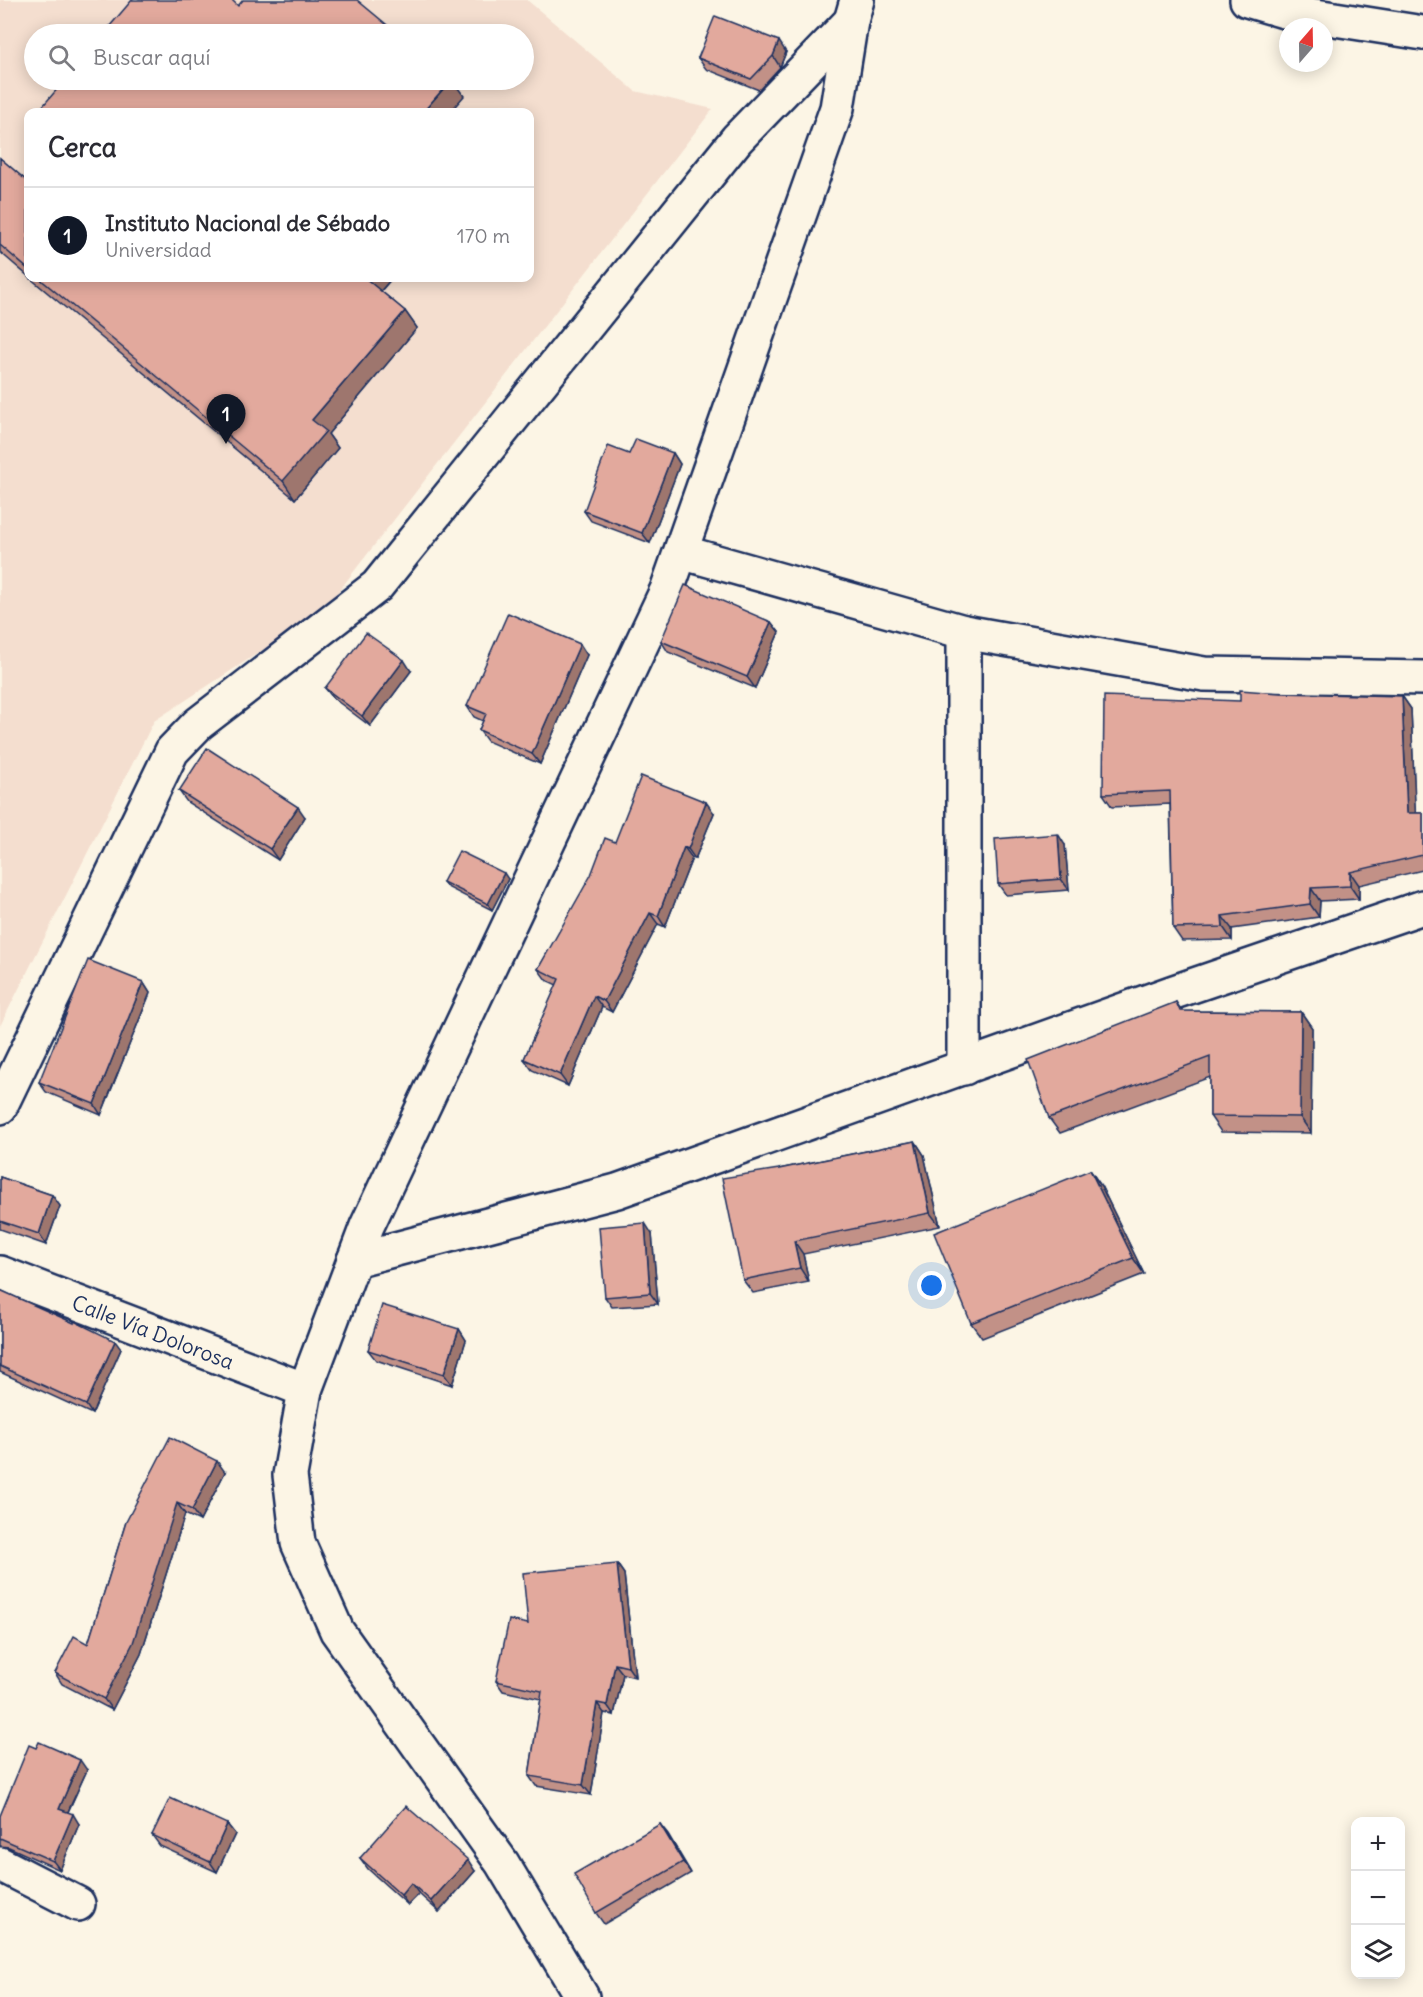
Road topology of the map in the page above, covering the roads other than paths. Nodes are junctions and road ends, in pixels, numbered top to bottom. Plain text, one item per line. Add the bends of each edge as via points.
1 (1247, 0) edge
2 (854, 10) edge
3 (1423, 33) edge
4 (681, 552) junction
5 (964, 632) junction
6 (1423, 678) edge
7 (1423, 908) edge
8 (964, 1068) junction
9 (0, 1107) edge
10 (354, 1260) junction
11 (0, 1273) edge
12 (304, 1390) junction
13 (0, 1864) edge
14 (78, 1904) dead end
15 (582, 1997) edge

1 - 3 street via 1284,11
2 - 4 street via 837,108
2 - 9 street via 737,139 377,586 198,724 172,751
4 - 5 street
4 - 10 street via 667,590
5 - 6 street via 1204,674
5 - 8 street
7 - 8 street
8 - 10 street via 617,1191
10 - 12 street
11 - 12 street, Calle Vía Dolorosa
12 - 15 street via 290,1475 298,1542 338,1631 502,1863
13 - 14 street

